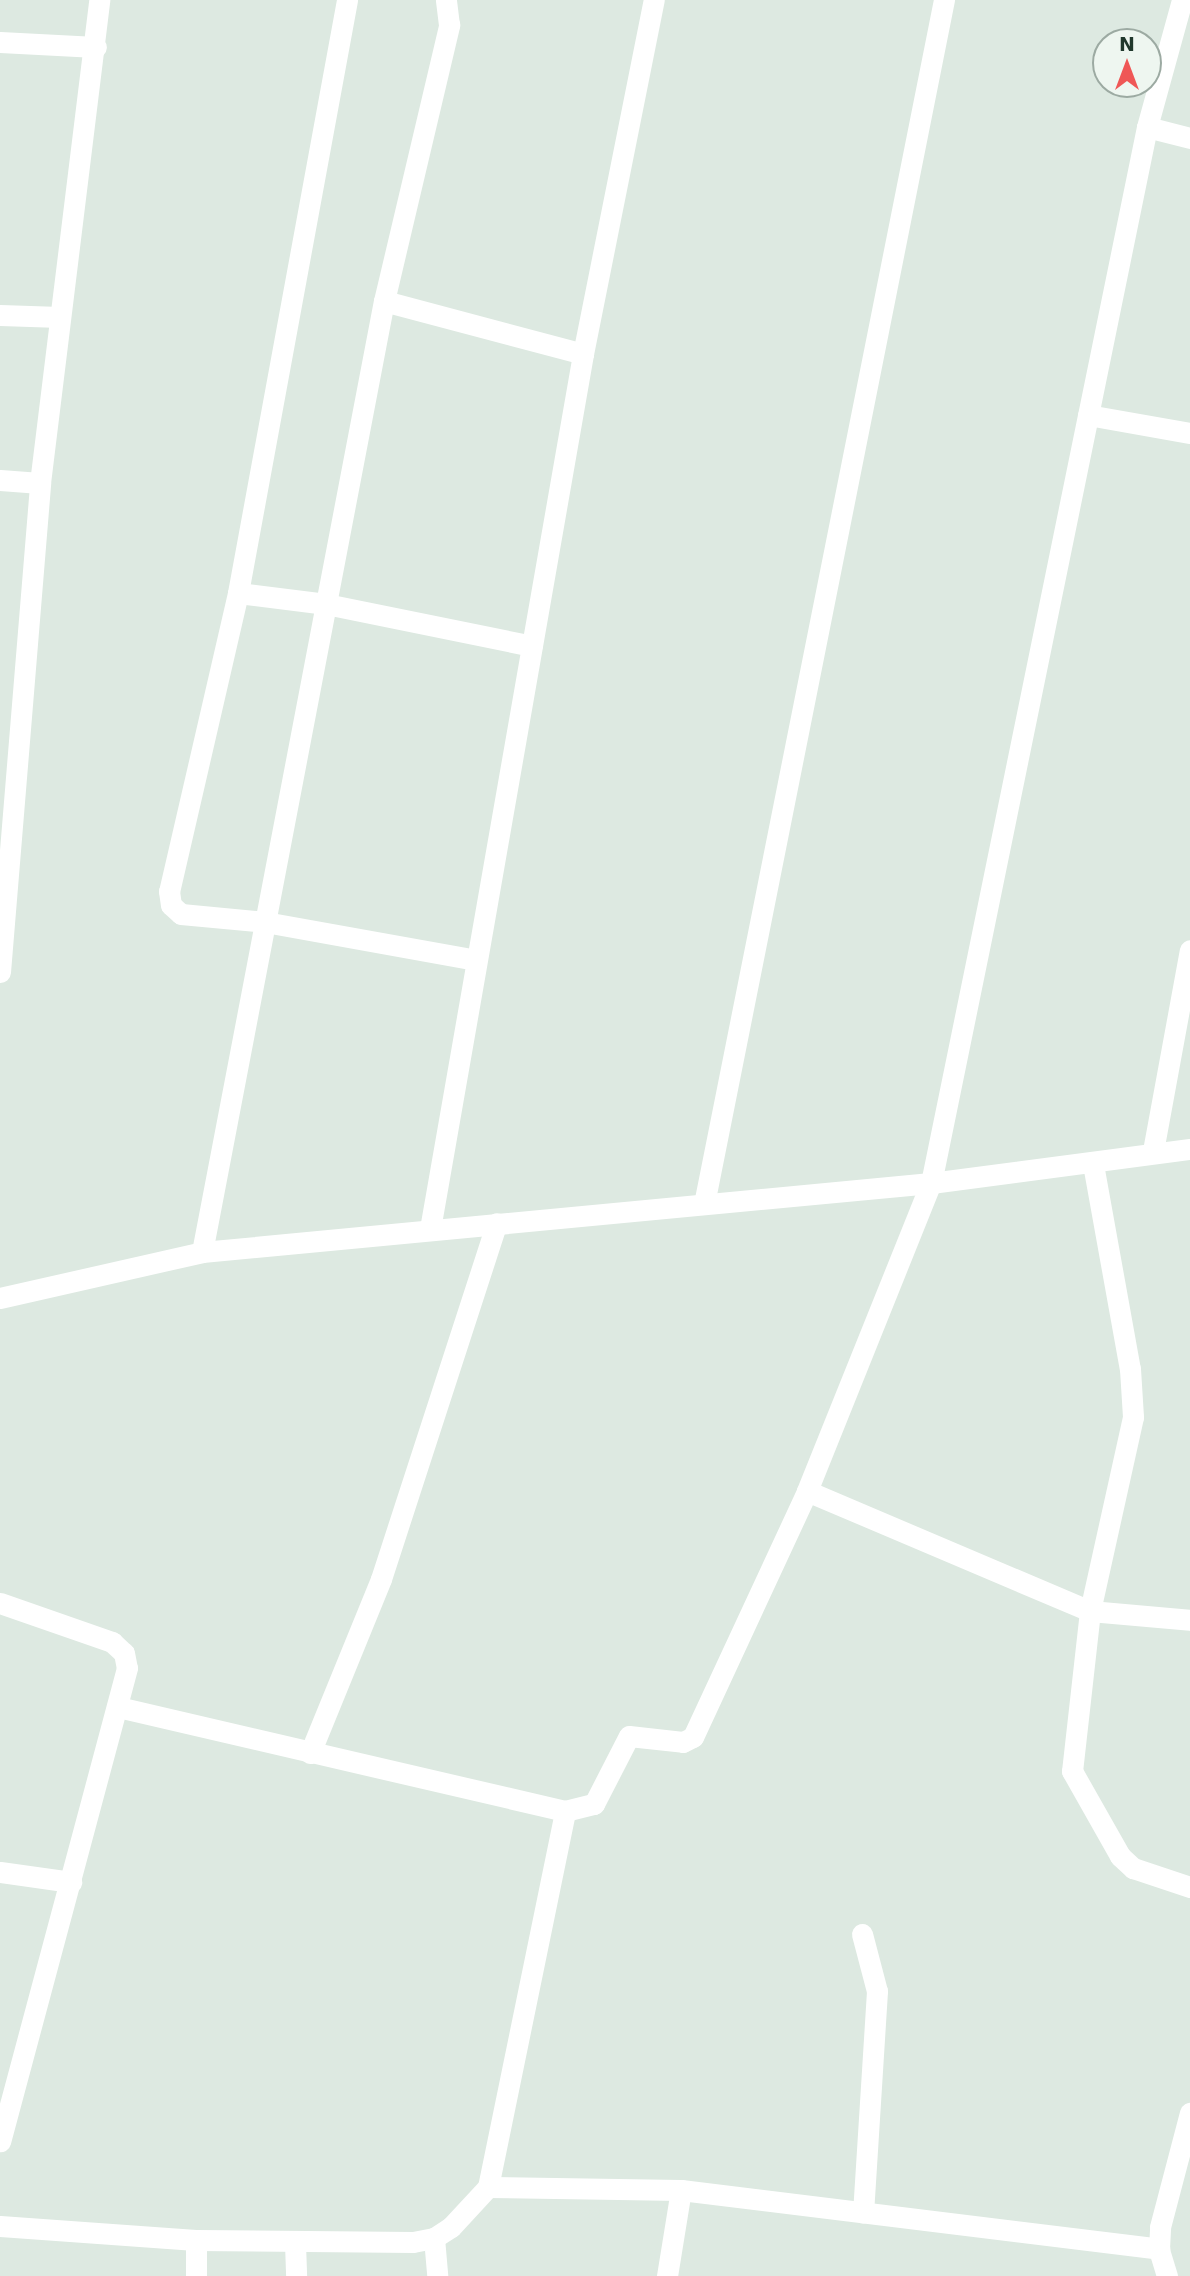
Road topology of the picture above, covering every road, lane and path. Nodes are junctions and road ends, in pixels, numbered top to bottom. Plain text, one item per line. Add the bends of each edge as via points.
1 (99, 0) edge
2 (347, 0) edge
3 (446, 0) edge
4 (654, 0) edge
5 (944, 0) edge
6 (1182, 0) edge
7 (0, 42) edge
8 (96, 47) junction
9 (1147, 127) junction
10 (1190, 138) edge
11 (384, 301) junction
12 (0, 315) edge
13 (60, 317) junction
14 (583, 354) junction
15 (1088, 415) junction
16 (1190, 433) edge
17 (0, 480) edge
18 (40, 483) junction
19 (238, 593) junction
20 (326, 604) junction
21 (532, 646) junction
22 (265, 922) junction
23 (1, 945) edge
24 (1190, 950) edge
25 (476, 960) junction
26 (0, 972) edge
27 (1190, 1149) edge
28 (1153, 1151) junction
29 (1093, 1164) junction
30 (931, 1183) junction
31 (704, 1203) junction
32 (497, 1223) junction
33 (430, 1228) junction
34 (202, 1252) junction
35 (0, 1298) edge
36 (807, 1491) junction
37 (0, 1603) edge
38 (1090, 1611) junction
39 (1190, 1620) edge
40 (117, 1707) junction
41 (310, 1753) junction
42 (565, 1811) junction
43 (0, 1872) edge
44 (71, 1882) junction
45 (1190, 1887) edge
46 (862, 1934) dead end
47 (1190, 2113) edge
48 (0, 2141) edge
49 (488, 2187) junction
50 (681, 2190) junction
51 (863, 2213) junction
52 (0, 2226) edge
53 (434, 2238) junction
54 (196, 2240) junction
55 (295, 2243) junction
56 (1159, 2249) junction
57 (196, 2276) edge
58 (296, 2276) edge
59 (437, 2276) edge
60 (667, 2276) edge
61 (1167, 2276) edge

1 - 8 street
2 - 19 street
3 - 11 street via 449,25
4 - 14 street
5 - 31 street
6 - 9 street
7 - 8 street
8 - 13 street
9 - 10 street
9 - 15 street
11 - 14 street
11 - 20 street
12 - 13 street
13 - 18 street
14 - 21 street
15 - 16 street
15 - 30 street
17 - 18 street
18 - 23 street
19 - 20 street
19 - 22 street via 169,891 171,905 181,914
20 - 21 street
20 - 22 street
21 - 25 street
22 - 25 street
22 - 34 street
23 - 26 street
24 - 28 street
25 - 33 street
27 - 28 street
28 - 29 street
29 - 30 street
29 - 38 street via 1133,1392 1133,1417
30 - 31 street
30 - 36 street
31 - 32 street
32 - 33 street
32 - 41 street via 381,1579
33 - 34 street
34 - 35 street
36 - 38 street
36 - 42 street via 693,1737 683,1742 629,1736 594,1804
37 - 40 street via 111,1642 124,1653 127,1668
38 - 39 street
38 - 45 street via 1072,1771 1120,1856 1133,1868
40 - 41 street
40 - 44 street
41 - 42 street
42 - 49 street
43 - 44 street
44 - 48 street
46 - 51 street via 877,1992
47 - 56 street
49 - 50 street
49 - 53 street
50 - 51 street
50 - 60 street
51 - 56 street
52 - 54 street
53 - 55 street
53 - 59 street
54 - 55 street
54 - 57 street
55 - 58 street
56 - 61 street

